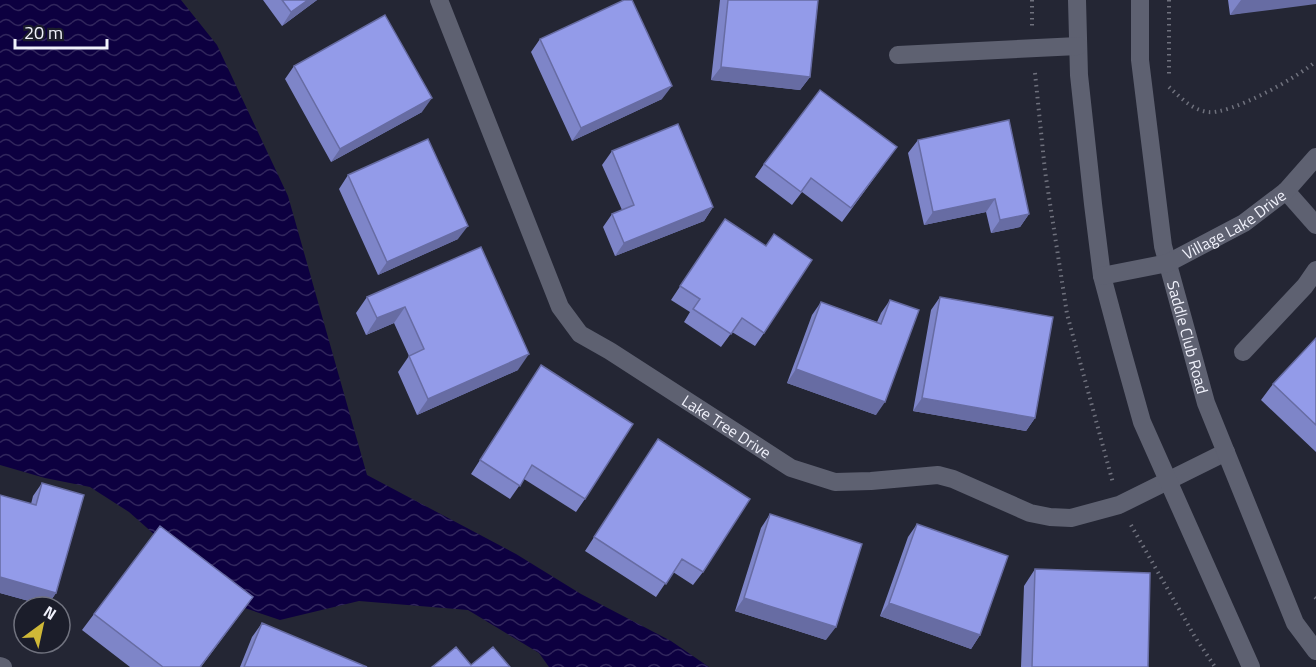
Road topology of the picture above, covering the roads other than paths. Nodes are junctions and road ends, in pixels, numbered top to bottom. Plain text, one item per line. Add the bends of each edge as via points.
1 (439, 0) edge
2 (1077, 0) edge
3 (1140, 0) edge
4 (1078, 46) junction
5 (898, 55) dead end
6 (1316, 157) edge
7 (1286, 191) junction
8 (1316, 225) edge
9 (1168, 263) junction
10 (1316, 270) edge
11 (1102, 276) junction
12 (1243, 352) dead end
13 (1226, 452) junction
14 (1168, 481) junction
15 (1316, 651) edge
16 (1251, 667) edge

1 - 14 street, Lake Tree Drive via 560,307 580,334 791,468 835,482 938,475 1030,513 1071,518 1119,505
2 - 4 street
3 - 9 street, Saddle Club Road via 1140,60
4 - 5 street
4 - 11 street
6 - 7 street, Village Lake Drive
7 - 8 street
7 - 9 street, Village Lake Drive via 1244,223
9 - 11 street, Village Lake Drive
9 - 13 street, Saddle Club Road via 1206,403
10 - 12 street
11 - 14 street via 1142,422
13 - 14 street, Lake Tree Drive
13 - 15 street, Saddle Club Road via 1295,623
14 - 16 street

